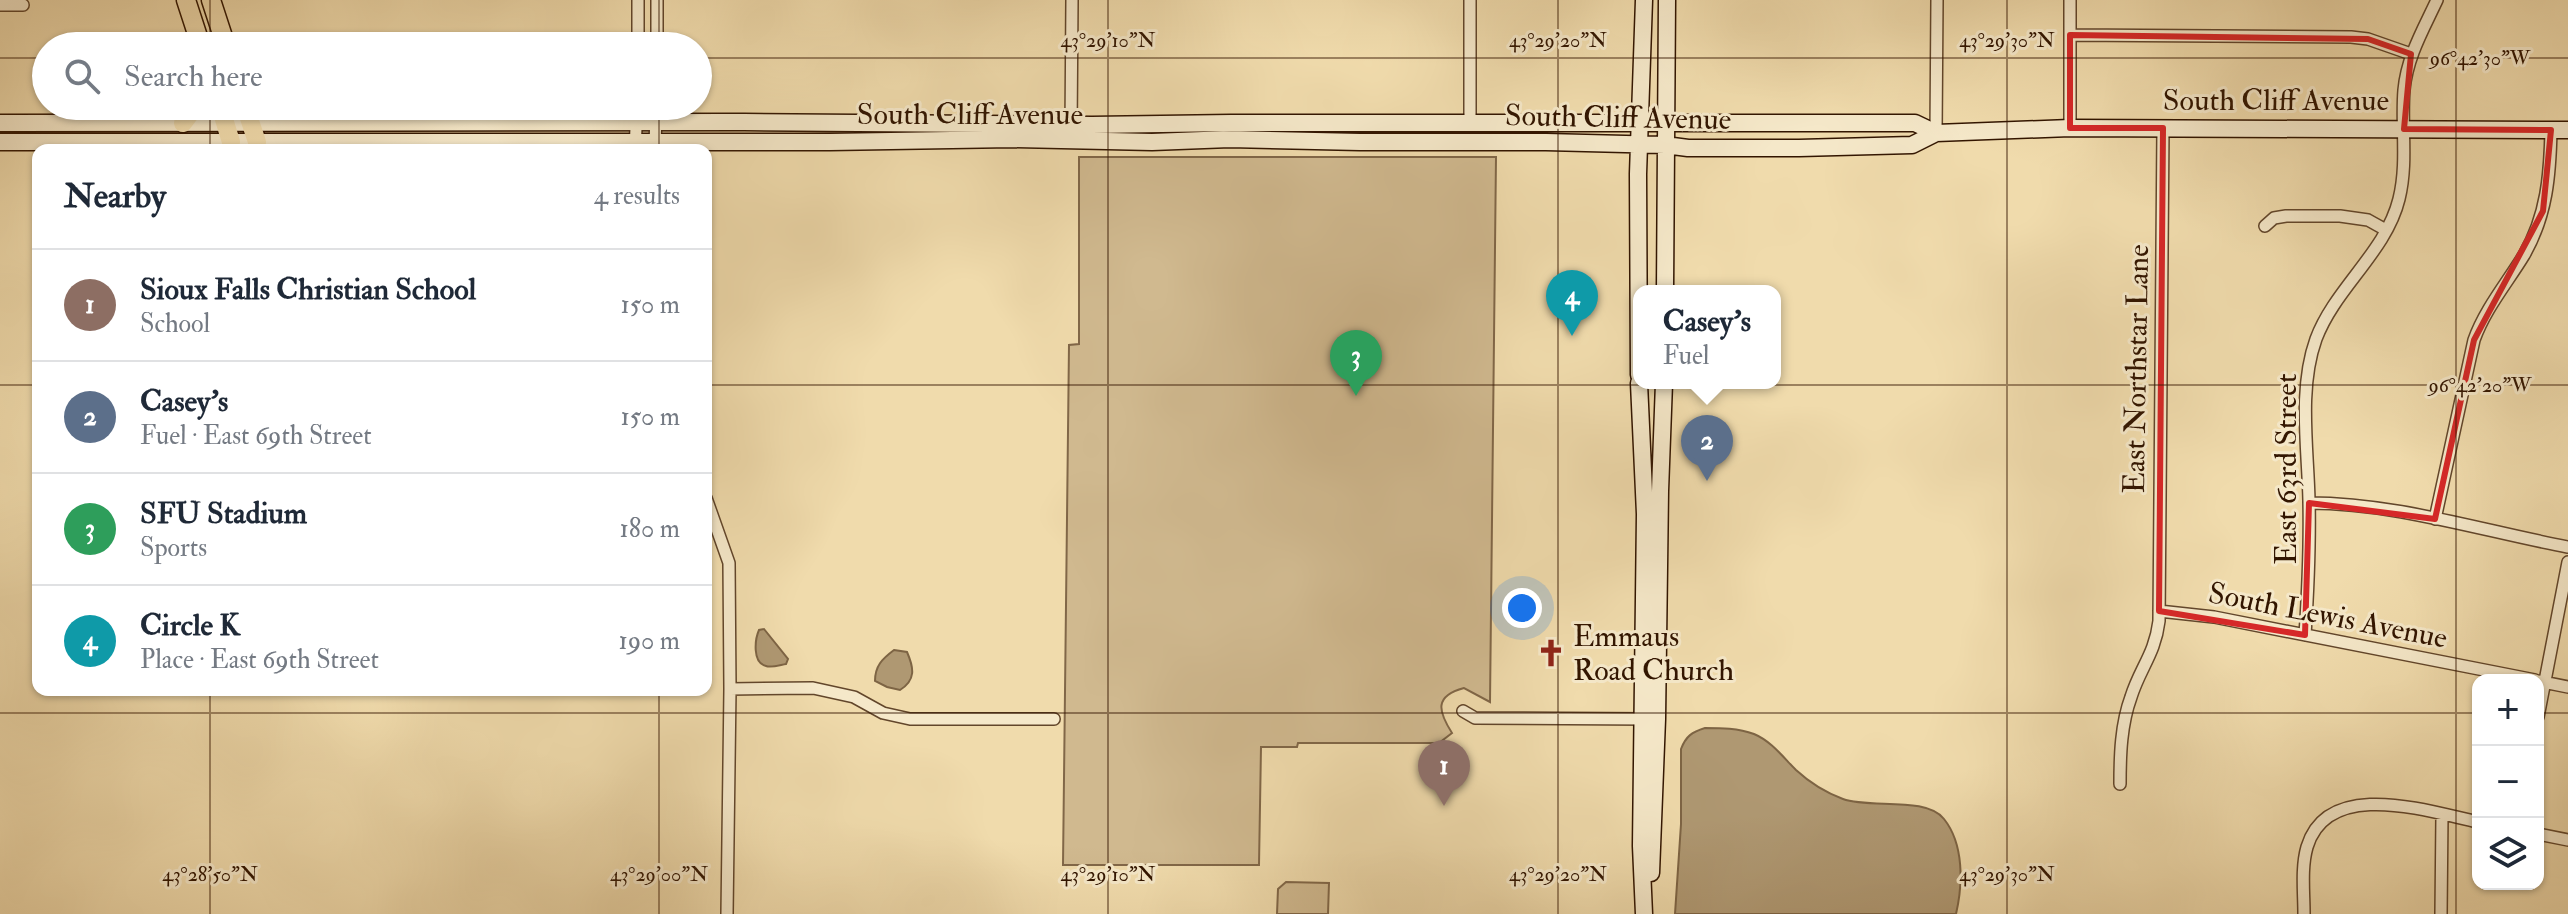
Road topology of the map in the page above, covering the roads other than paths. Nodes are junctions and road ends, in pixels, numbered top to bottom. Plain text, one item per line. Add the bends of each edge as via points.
1 (186, 0) edge
2 (211, 0) edge
3 (638, 0) edge
4 (657, 0) edge
5 (1072, 0) edge
6 (1470, 0) edge
7 (1644, 0) edge
8 (1667, 0) edge
9 (1937, 0) edge
10 (2070, 0) edge
11 (2437, 0) edge
12 (0, 5) edge
13 (23, 5) dead end
14 (196, 32) edge
15 (221, 32) edge
16 (638, 32) edge
17 (657, 32) edge
18 (2070, 35) junction
19 (2411, 54) junction
20 (712, 117) edge
21 (185, 120) edge
22 (196, 120) edge
23 (224, 120) edge
24 (250, 120) edge
25 (637, 120) edge
26 (656, 120) edge
27 (0, 123) edge
28 (183, 123) junction
29 (1470, 124) junction
30 (1640, 124) junction
31 (1666, 124) junction
32 (2070, 128) junction
33 (2163, 128) junction
34 (2404, 129) junction
35 (2560, 130) edge
36 (1071, 133) junction
37 (1936, 133) junction
38 (0, 142) edge
39 (231, 142) junction
40 (257, 142) junction
41 (446, 144) edge
42 (635, 144) edge
43 (656, 144) edge
44 (712, 145) edge
45 (1640, 145) junction
46 (1665, 145) junction
47 (2265, 226) dead end
48 (2386, 230) junction
49 (1637, 285) edge
50 (1665, 285) edge
51 (1639, 389) edge
52 (1664, 389) edge
53 (2309, 503) junction
54 (712, 515) edge
55 (2435, 519) junction
56 (2568, 547) edge
57 (2568, 562) edge
58 (2159, 611) junction
59 (2305, 635) junction
60 (2503, 674) edge
61 (2541, 674) edge
62 (2544, 682) edge
63 (2568, 687) edge
64 (730, 689) junction
65 (1463, 711) dead end
66 (1054, 719) dead end
67 (1650, 719) junction
68 (2120, 784) dead end
69 (2442, 815) junction
70 (2472, 821) edge
71 (2544, 835) edge
72 (2568, 840) edge
73 (727, 914) edge
74 (1646, 914) edge
75 (2304, 914) edge
76 (2441, 914) edge

1 - 14 highway
2 - 15 highway
3 - 16 street
4 - 17 street
5 - 36 street
6 - 29 street
7 - 30 main road
8 - 31 main road
9 - 37 street
10 - 18 street
11 - 19 street, East 63rd Street
12 - 13 street
18 - 19 street via 2351,37
18 - 32 street
19 - 34 street, East 63rd Street
20 - 36 main road, South Cliff Avenue
21 - 28 highway
22 - 28 main road, South Cliff Avenue
23 - 39 highway
24 - 40 highway
25 - 42 street
26 - 43 street
27 - 28 main road, South Cliff Avenue
29 - 30 main road, South Cliff Avenue
29 - 36 main road, South Cliff Avenue
30 - 31 main road, South Cliff Avenue
30 - 45 main road
31 - 37 main road, South Cliff Avenue via 1915,123
31 - 46 main road
32 - 33 main road, South Cliff Avenue
32 - 37 main road, South Cliff Avenue
33 - 34 main road, South Cliff Avenue
33 - 58 street, East Northstar Lane
34 - 35 main road, South Cliff Avenue
34 - 48 street, East 63rd Street via 2402,184
35 - 55 street via 2534,236 2474,340
36 - 44 main road, South Cliff Avenue
36 - 45 main road, South Cliff Avenue via 1202,142
37 - 46 main road, South Cliff Avenue via 1898,146
38 - 39 main road, South Cliff Avenue
39 - 40 main road, South Cliff Avenue
40 - 41 main road, South Cliff Avenue
45 - 46 main road, South Cliff Avenue
45 - 49 main road
46 - 50 main road
47 - 48 street via 2286,216 2340,216
48 - 53 street, East 63rd Street via 2347,283 2310,359
51 - 67 main road
52 - 67 main road
53 - 55 street
53 - 59 street, East 63rd Street
54 - 64 street via 729,563
55 - 56 street
57 - 61 street
58 - 59 street, South Lewis Avenue
58 - 68 street, East Northstar Lane via 2153,649 2128,706
59 - 60 street, South Lewis Avenue
62 - 63 street, South Lewis Avenue
64 - 66 street via 813,688 910,719
64 - 73 street
65 - 67 street via 1475,718
67 - 74 main road via 1641,846
69 - 70 street
69 - 75 street via 2370,803 2331,815 2307,849
69 - 76 street
71 - 72 street

